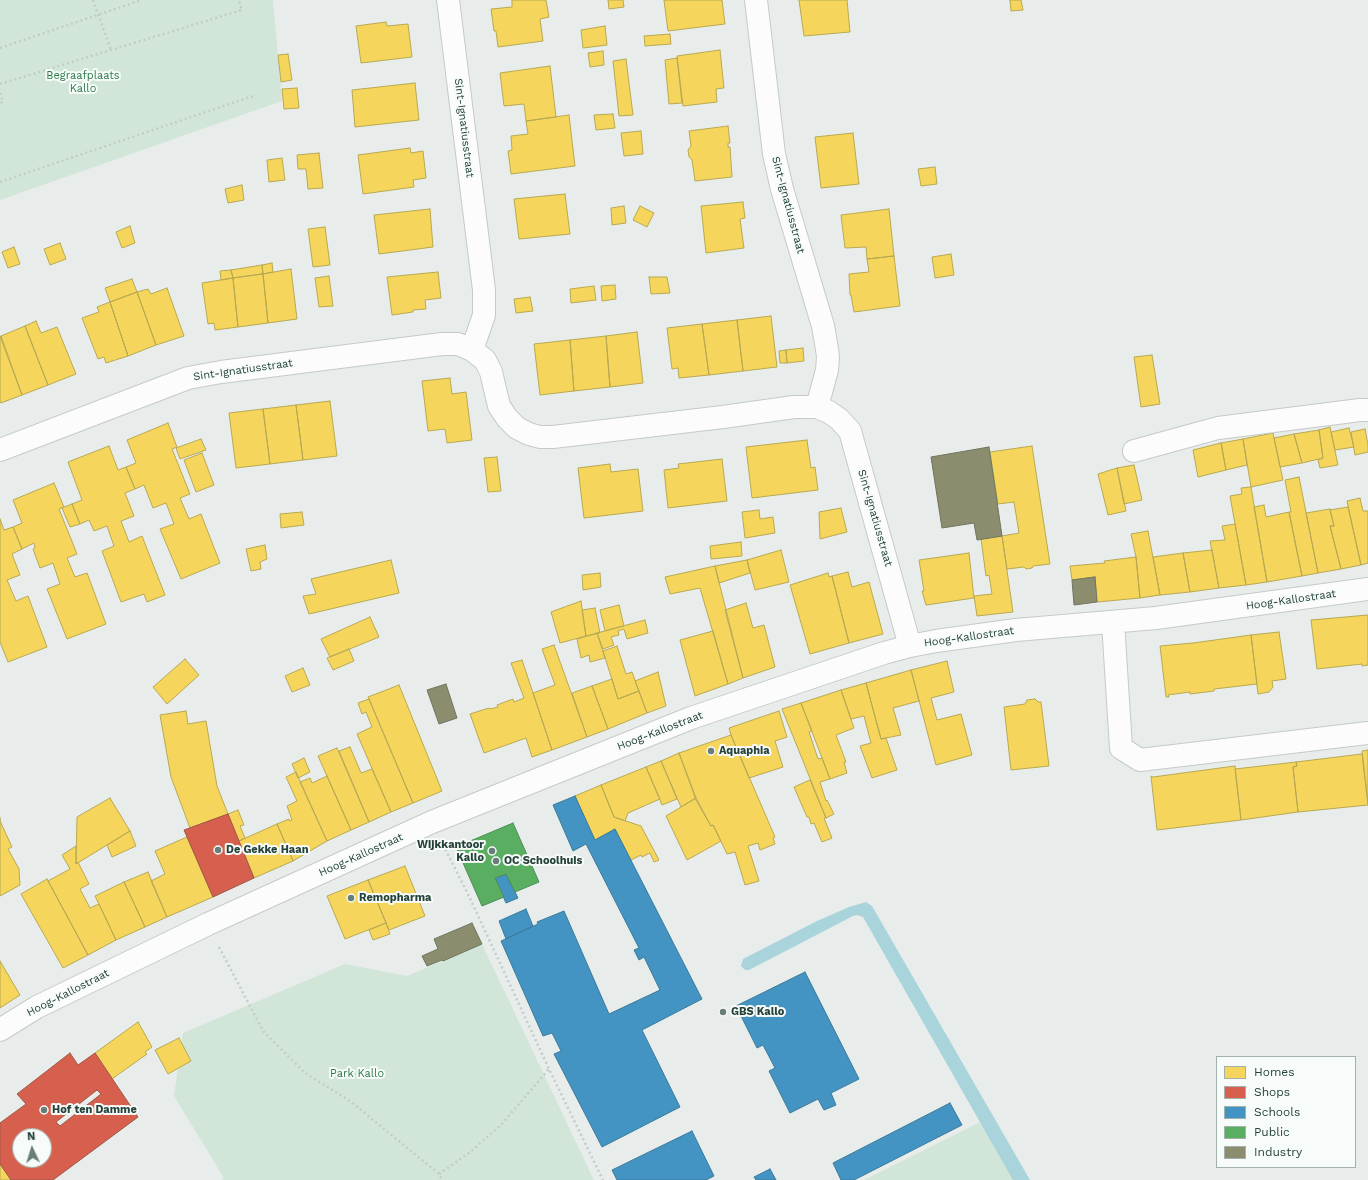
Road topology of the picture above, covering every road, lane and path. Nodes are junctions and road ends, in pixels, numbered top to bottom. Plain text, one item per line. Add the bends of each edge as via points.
1 (93, 0) edge
2 (142, 0) edge
3 (239, 0) edge
4 (448, 0) edge
5 (756, 0) edge
6 (98, 15) junction
7 (0, 48) edge
8 (111, 50) junction
9 (0, 84) edge
10 (0, 93) edge
11 (256, 95) dead end
12 (0, 103) edge
13 (0, 182) edge
14 (472, 350) junction
15 (817, 407) junction
16 (1368, 410) edge
17 (0, 450) edge
18 (1134, 451) dead end
19 (1368, 589) edge
20 (1113, 622) junction
21 (910, 646) junction
22 (1368, 733) edge
23 (432, 822) junction
24 (208, 924) junction
25 (0, 1030) edge
26 (549, 1069) junction
27 (439, 1174) junction
28 (442, 1180) edge
29 (603, 1180) edge

1 - 6 path
2 - 6 path
3 - 8 path via 242,10
4 - 14 street, Sint-Ignatiusstraat via 484,290 484,315
5 - 15 street, Sint-Ignatiusstraat via 774,154 823,326 827,349 827,370
6 - 7 path
6 - 8 path
8 - 9 path
10 - 12 path via 3,102
11 - 13 path
14 - 15 street, Sint-Ignatiusstraat via 485,360 491,372 499,406 507,418 517,428 540,437 794,407
14 - 17 street, Sint-Ignatiusstraat via 458,344 442,344 188,378
15 - 21 street, Sint-Ignatiusstraat via 839,419 850,431
16 - 18 street via 1218,428
19 - 20 street, Hoog-Kallostraat
20 - 21 street, Hoog-Kallostraat via 1016,630
20 - 22 street via 1121,748 1140,760
21 - 23 street, Hoog-Kallostraat via 691,718
23 - 24 street, Hoog-Kallostraat
23 - 26 path
24 - 25 street, Hoog-Kallostraat via 37,1008
24 - 27 path via 263,1032 305,1073 350,1101
26 - 27 path via 500,1126 469,1153
26 - 29 path
27 - 28 path

